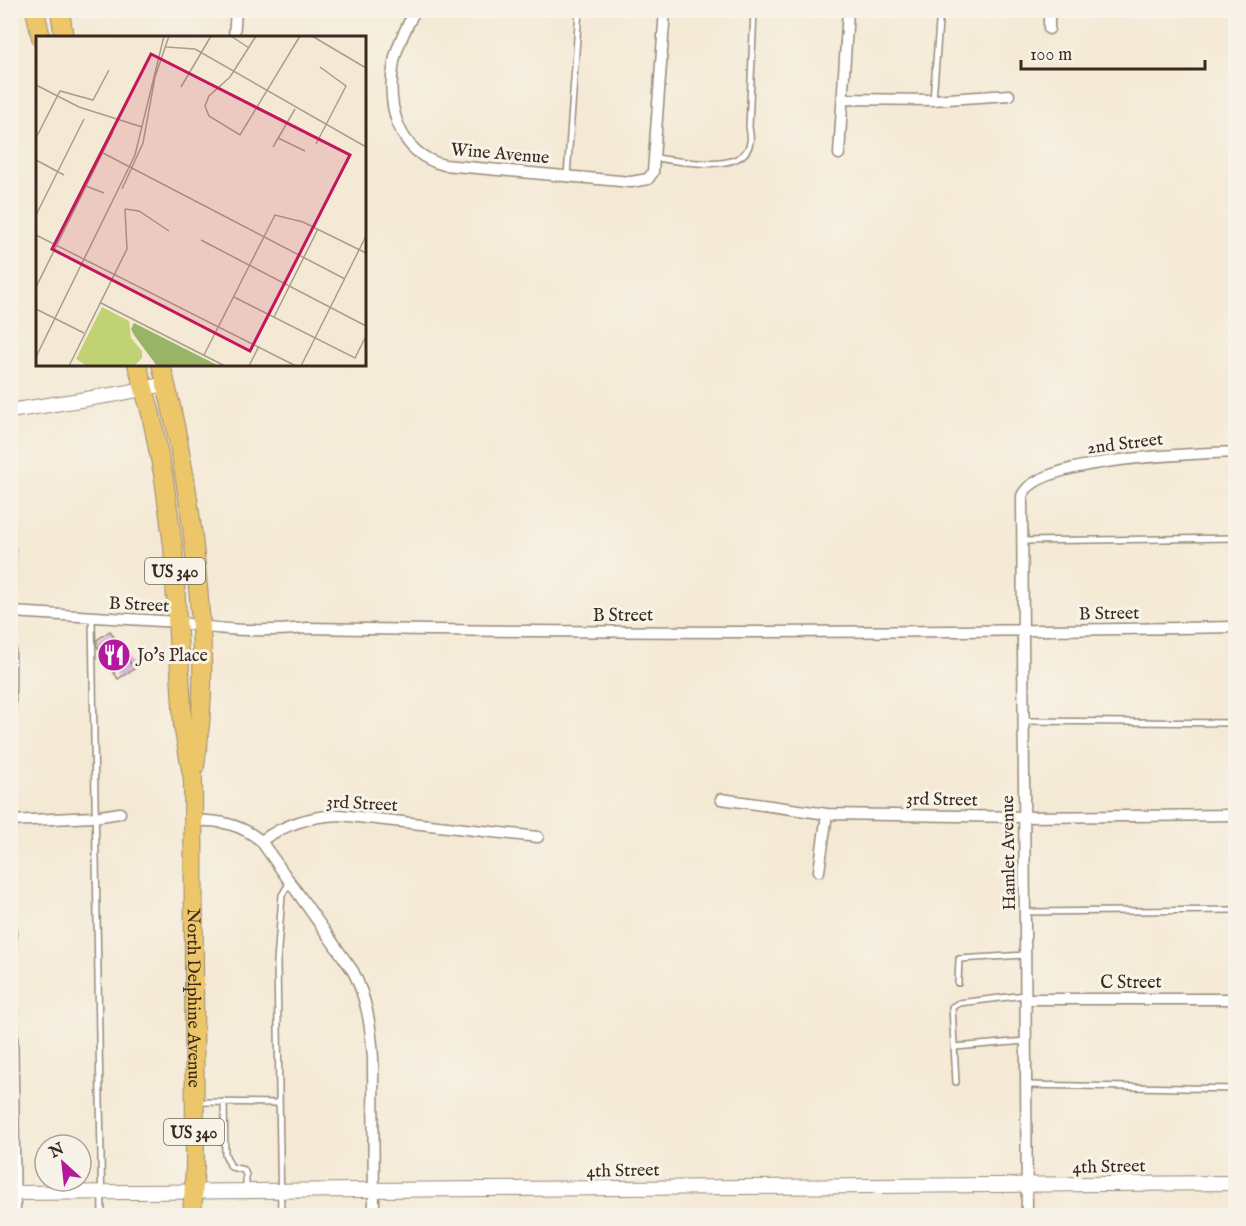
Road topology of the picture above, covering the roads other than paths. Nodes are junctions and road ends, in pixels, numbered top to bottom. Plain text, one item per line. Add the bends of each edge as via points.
1 (35, 10) edge
2 (60, 10) edge
3 (236, 10) edge
4 (415, 10) edge
5 (579, 10) edge
6 (665, 10) edge
7 (754, 10) edge
8 (848, 10) edge
9 (940, 10) edge
10 (1049, 10) edge
11 (1048, 29) dead end
12 (41, 36) edge
13 (64, 36) edge
14 (234, 36) edge
15 (1009, 95) dead end
16 (843, 99) junction
17 (933, 100) junction
18 (839, 154) dead end
19 (654, 158) junction
20 (567, 176) junction
21 (138, 366) edge
22 (161, 366) edge
23 (166, 384) junction
24 (144, 389) junction
25 (14, 410) edge
26 (1236, 452) edge
27 (1024, 491) joint
28 (1236, 537) edge
29 (1022, 541) junction
30 (10, 551) edge
31 (12, 612) edge
32 (92, 618) junction
33 (178, 622) junction
34 (202, 627) junction
35 (1236, 627) edge
36 (1023, 631) junction
37 (1023, 721) junction
38 (1236, 723) edge
39 (10, 729) edge
40 (193, 780) junction
41 (721, 799) dead end
42 (120, 813) dead end
43 (827, 814) junction
44 (1236, 815) edge
45 (94, 817) junction
46 (1023, 817) junction
47 (10, 821) edge
48 (193, 821) junction
49 (538, 837) dead end
50 (261, 841) junction
51 (819, 871) dead end
52 (290, 882) junction
53 (10, 883) edge
54 (1236, 910) edge
55 (1025, 912) junction
56 (1026, 955) junction
57 (958, 983) dead end
58 (1027, 997) junction
59 (1236, 999) edge
60 (1026, 1041) junction
61 (955, 1047) junction
62 (956, 1082) dead end
63 (1026, 1085) junction
64 (1236, 1089) edge
65 (194, 1102) junction
66 (224, 1102) junction
67 (279, 1102) junction
68 (1236, 1183) edge
69 (1027, 1185) junction
70 (193, 1190) junction
71 (246, 1190) junction
72 (281, 1191) junction
73 (374, 1191) junction
74 (102, 1192) junction
75 (13, 1193) edge
76 (15, 1215) edge
77 (102, 1215) edge
78 (192, 1215) edge
79 (281, 1215) edge
80 (374, 1215) edge
81 (1027, 1215) edge

1 - 12 main road
2 - 13 main road
3 - 14 street
4 - 20 street, Wine Avenue via 399,43 393,71 393,104 411,147 421,156 444,165
5 - 20 lane
6 - 19 street
7 - 19 lane via 751,143 745,153 724,164
8 - 16 street
9 - 17 lane
10 - 11 street
15 - 17 street
16 - 17 street
16 - 18 street
19 - 20 street, Wine Avenue via 648,179 631,182
21 - 24 main road, North Delphine Avenue / US 340
22 - 23 main road, North Delphine Avenue / US 340
23 - 24 street
23 - 34 main road, North Delphine Avenue / US 340 via 192,521
24 - 25 street
24 - 33 main road, North Delphine Avenue / US 340 via 164,479
26 - 27 street, 2nd Street via 1107,461 1047,475
27 - 29 street, Hamlet Avenue
28 - 29 lane
29 - 36 street, Hamlet Avenue
30 - 31 street
31 - 32 street, B Street
31 - 39 street
32 - 33 street, B Street
32 - 45 lane
33 - 34 street, B Street
33 - 40 main road, North Delphine Avenue / US 340 via 183,726
34 - 36 street, B Street via 509,632
34 - 40 main road, North Delphine Avenue / US 340 via 201,731
35 - 36 street, B Street
36 - 37 street, Hamlet Avenue
37 - 38 lane
37 - 46 street, Hamlet Avenue
40 - 48 main road, North Delphine Avenue / US 340
41 - 43 street, 3rd Street
42 - 45 street
43 - 46 street, 3rd Street
43 - 51 street
44 - 46 street, 3rd Street
45 - 47 street
45 - 74 lane
46 - 55 street, Hamlet Avenue
48 - 50 street via 240,826
48 - 65 main road, North Delphine Avenue / US 340
49 - 50 street, 3rd Street via 324,815 284,827
50 - 52 street
52 - 67 lane via 282,895 277,962
52 - 73 street via 353,971 365,999 373,1058
53 - 75 street
54 - 55 lane
55 - 56 street, Hamlet Avenue
56 - 57 lane via 958,959
56 - 58 street, Hamlet Avenue
58 - 59 street, C Street
58 - 60 street, Hamlet Avenue
58 - 61 lane via 959,1003 952,1007
60 - 61 lane
60 - 63 street, Hamlet Avenue
61 - 62 lane
63 - 64 lane
63 - 69 street, Hamlet Avenue
65 - 66 lane
65 - 70 main road, North Delphine Avenue / US 340
66 - 67 lane
66 - 71 lane via 225,1154 231,1167 244,1170
67 - 72 lane
68 - 69 street, 4th Street
69 - 73 street, 4th Street
69 - 81 street, Hamlet Avenue
70 - 71 street, 4th Street
70 - 74 street, 4th Street
70 - 78 main road, North Delphine Avenue / US 340
71 - 72 street, 4th Street
72 - 73 street, 4th Street
72 - 79 lane
73 - 80 street
74 - 75 street, 4th Street
74 - 77 lane
75 - 76 street

